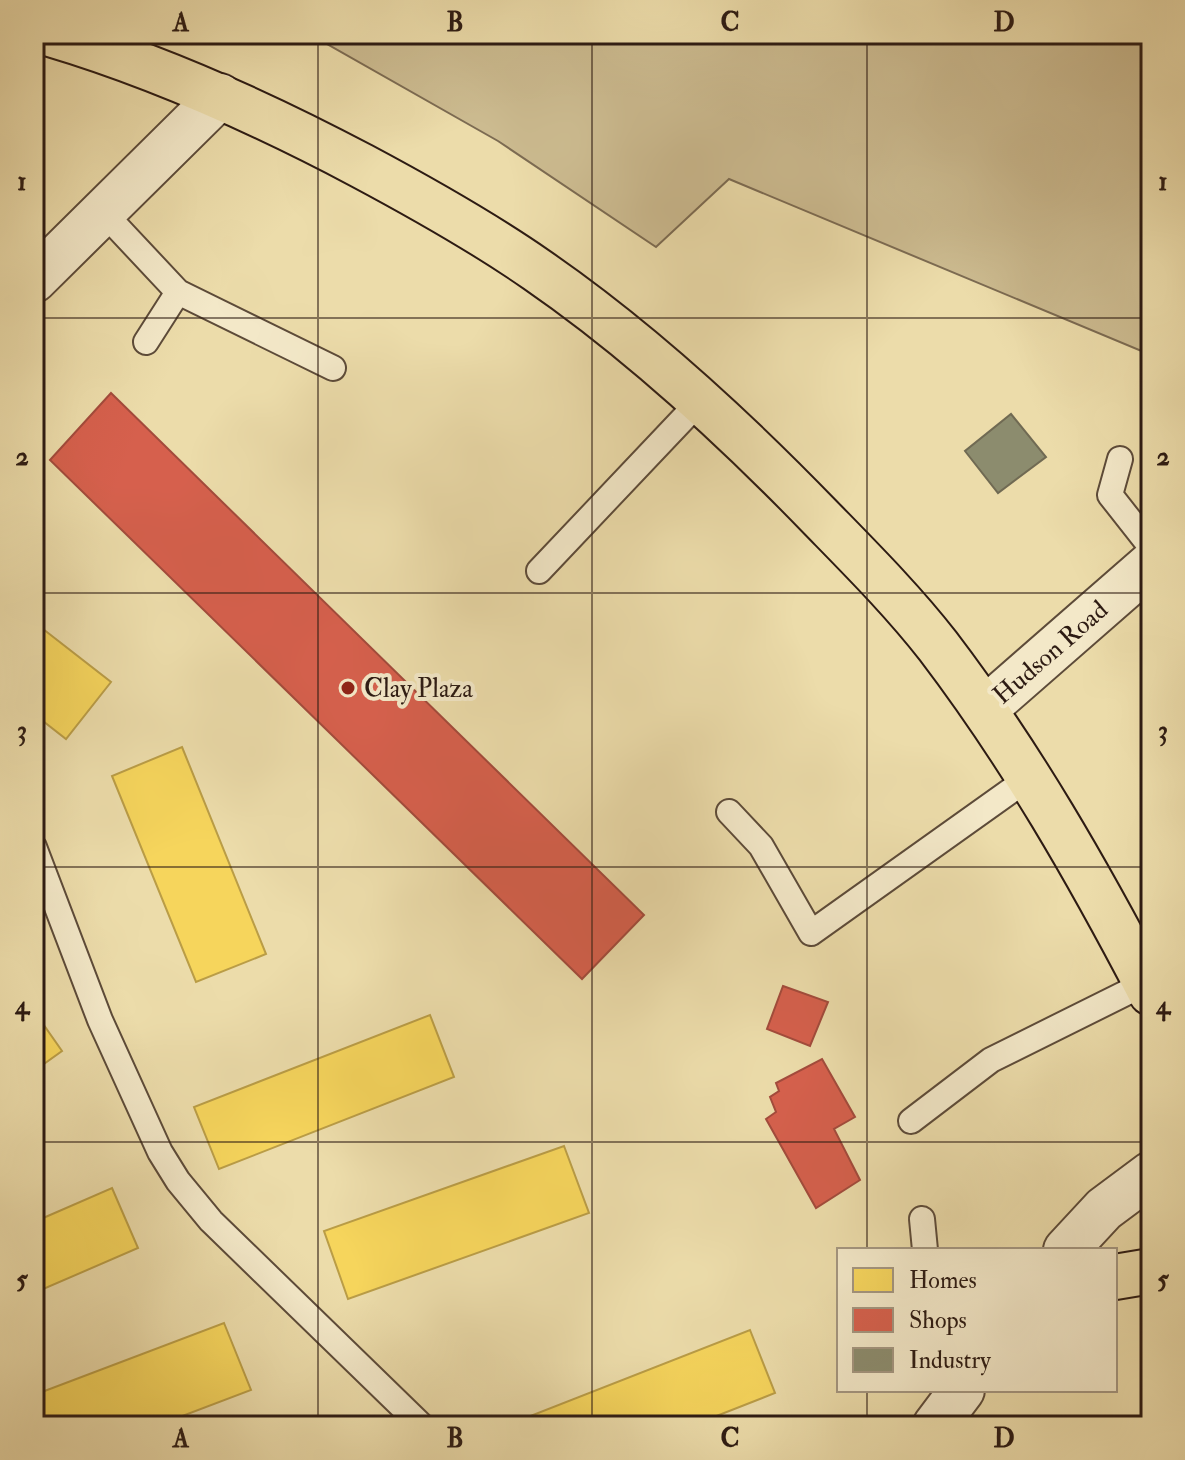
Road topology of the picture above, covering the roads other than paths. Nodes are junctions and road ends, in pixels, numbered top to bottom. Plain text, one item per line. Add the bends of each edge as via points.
1 (50, 34) edge
2 (220, 96) junction
3 (103, 212) junction
4 (34, 280) edge
5 (178, 292) junction
6 (146, 342) dead end
7 (333, 368) dead end
8 (700, 401) junction
9 (1120, 459) dead end
10 (1151, 547) edge
11 (1151, 564) edge
12 (539, 571) dead end
13 (985, 709) junction
14 (1030, 777) junction
15 (729, 812) dead end
16 (34, 847) edge
17 (1148, 988) edge
18 (911, 1121) dead end
19 (1151, 1174) edge
20 (922, 1219) dead end
21 (925, 1248) edge
22 (1068, 1248) edge
23 (1151, 1271) edge
24 (1117, 1277) edge
25 (960, 1392) edge
26 (422, 1426) edge
27 (935, 1426) edge

1 - 2 highway
2 - 3 street
2 - 8 highway via 433,204 538,270
3 - 4 street
3 - 5 lane
5 - 6 lane
5 - 7 lane
8 - 12 lane
8 - 13 highway via 755,449 867,565
9 - 10 lane via 1110,495
11 - 13 street, Hudson Road
13 - 14 highway
14 - 15 lane via 811,933 761,846
14 - 17 highway
16 - 26 lane via 100,1020 178,1181 211,1221
17 - 18 lane via 991,1060
19 - 22 street via 1104,1209
20 - 21 lane
23 - 24 highway
25 - 27 street

